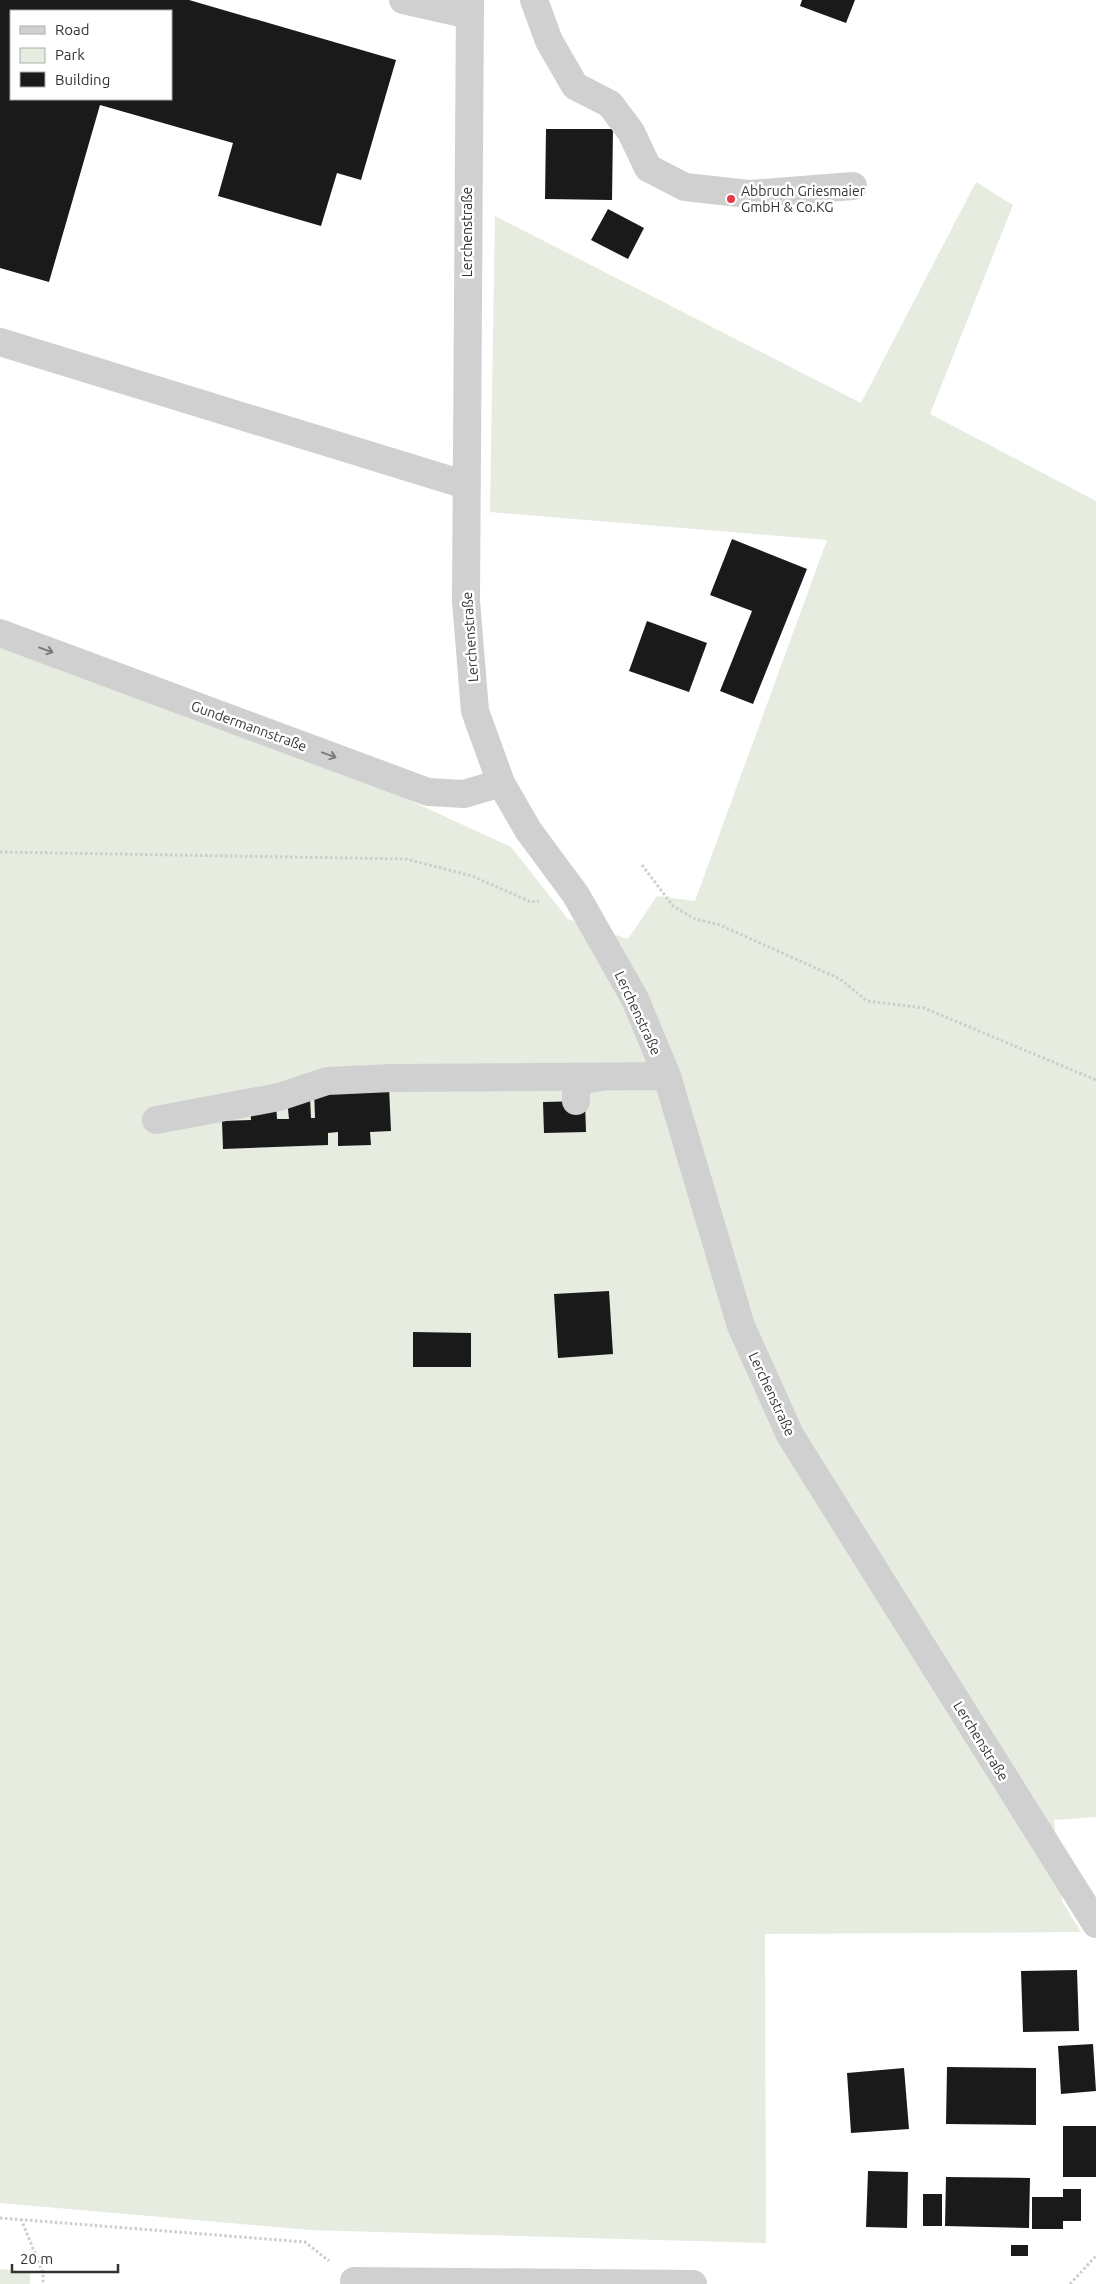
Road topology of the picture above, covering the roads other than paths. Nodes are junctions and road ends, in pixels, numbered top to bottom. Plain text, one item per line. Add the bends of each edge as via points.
1 (402, 0) edge
2 (534, 0) edge
3 (470, 8) edge
4 (853, 186) dead end
5 (0, 342) edge
6 (466, 485) junction
7 (0, 632) edge
8 (501, 783) junction
9 (667, 1076) junction
10 (156, 1120) dead end
11 (1096, 1924) edge
12 (354, 2281) road end
13 (694, 2284) edge

1 - 3 street
2 - 4 street via 549,41 575,86 610,104 631,132 648,168 685,187 749,194
3 - 6 street, Lerchenstraße
5 - 6 street
6 - 8 street, Lerchenstraße via 466,601 475,711
7 -> 8 street, Gundermannstraße via 428,792 464,794
8 - 9 street, Lerchenstraße via 528,830 576,895 635,999
9 - 10 street via 601,1077 567,1093 392,1078 327,1081 279,1098
9 - 11 street, Lerchenstraße via 741,1326 790,1434
12 - 13 street

